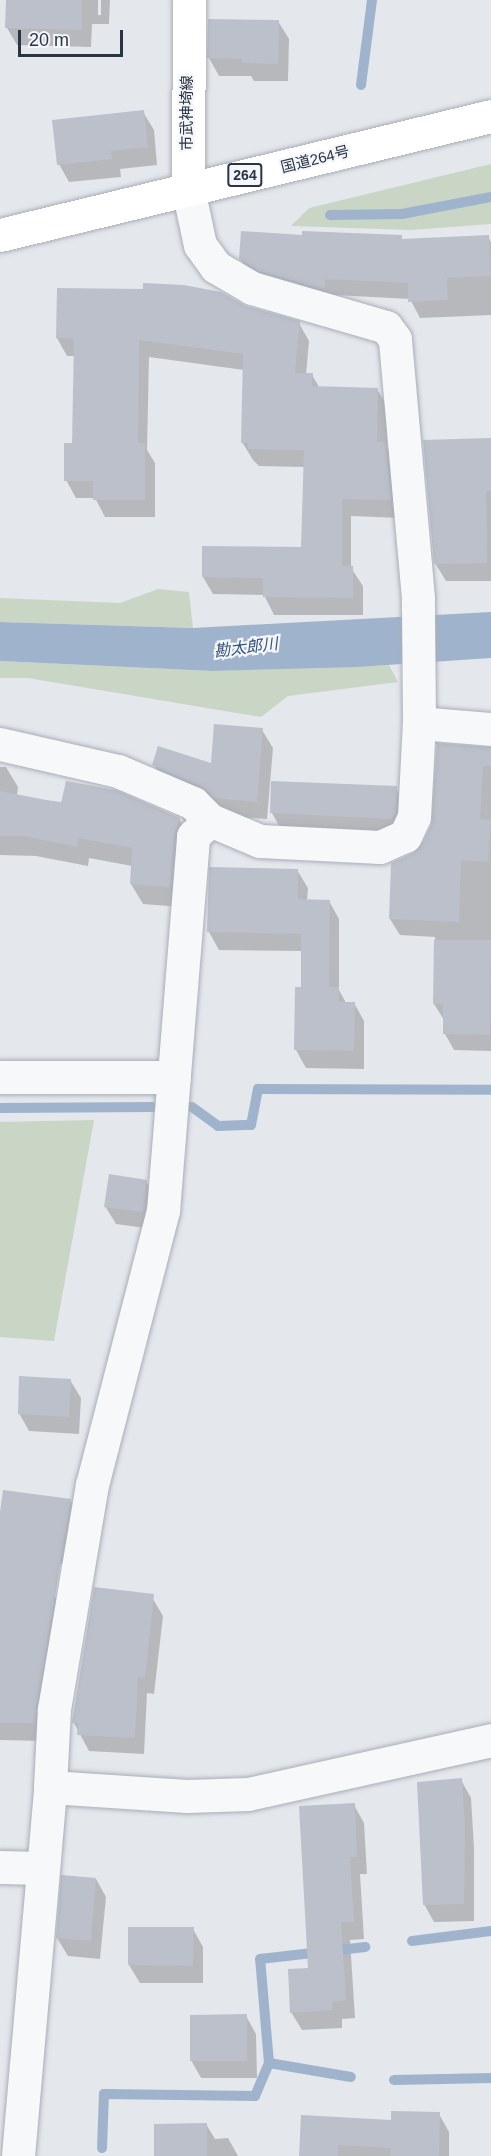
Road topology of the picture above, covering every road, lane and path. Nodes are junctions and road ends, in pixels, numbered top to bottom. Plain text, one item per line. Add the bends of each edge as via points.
1 (189, 0) edge
2 (491, 116) edge
3 (188, 189) junction
4 (0, 235) edge
5 (419, 723) junction
6 (491, 729) edge
7 (0, 744) edge
8 (210, 820) junction
9 (0, 1077) edge
10 (174, 1077) junction
11 (491, 1740) edge
12 (50, 1787) junction
13 (0, 1867) edge
14 (42, 1868) junction
15 (18, 2156) edge

1 - 3 main road, 市武神埼線
2 - 3 main road, 国道264号 / 264
3 - 4 main road, 国道264号 / 264
3 - 5 street via 200,245 216,267 252,288 387,327 395,339 418,598
5 - 6 street
5 - 8 street via 414,817 405,836 380,847 260,841
7 - 8 street via 118,771 193,803
8 - 10 street via 193,836
9 - 10 street
10 - 12 street via 163,1211 92,1485 54,1709
11 - 12 street via 248,1794 187,1796
12 - 14 street
13 - 14 street
14 - 15 street

